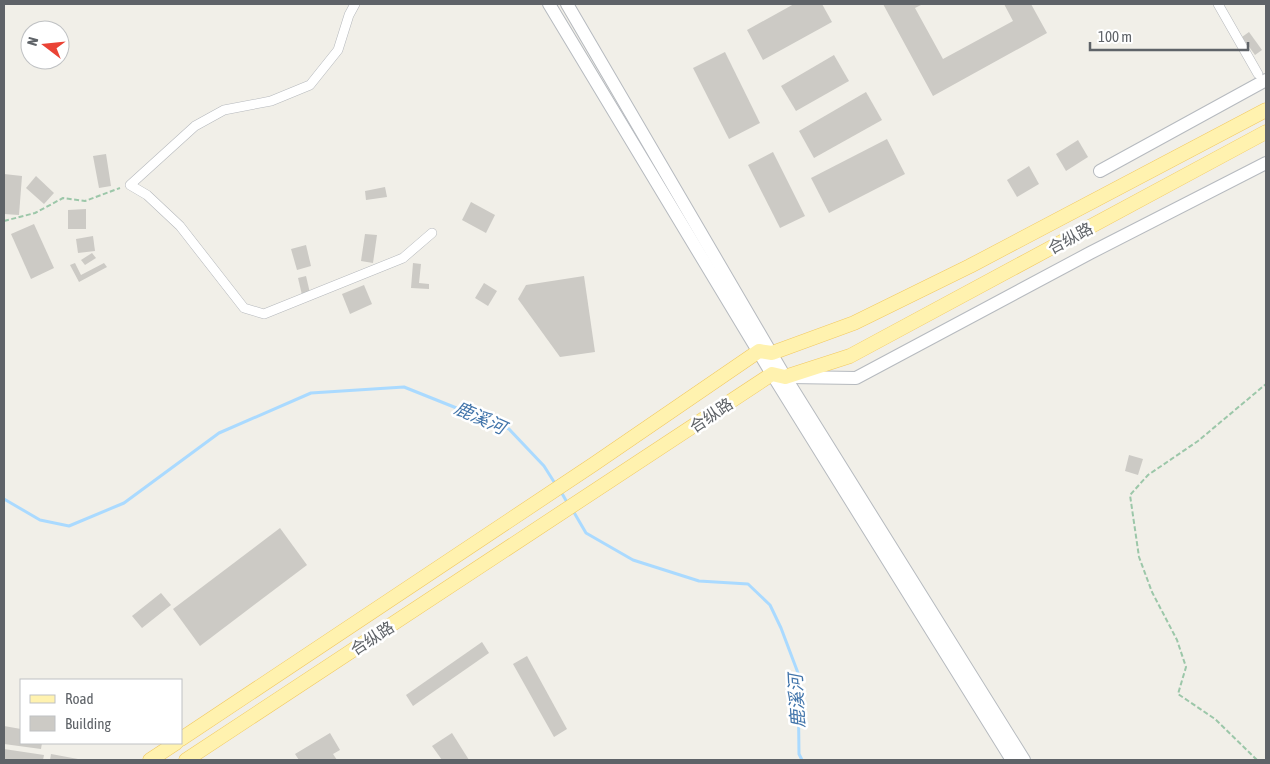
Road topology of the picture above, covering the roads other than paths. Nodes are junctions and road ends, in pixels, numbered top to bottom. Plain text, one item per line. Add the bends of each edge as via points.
1 (355, 4) edge
2 (549, 4) edge
3 (567, 4) edge
4 (1218, 4) edge
5 (1262, 77) edge
6 (1266, 110) edge
7 (1266, 132) edge
8 (1266, 163) edge
9 (1100, 171) dead end
10 (432, 233) dead end
11 (766, 352) junction
12 (779, 375) junction
13 (182, 738) edge
14 (174, 744) edge
15 (150, 760) edge
16 (186, 760) edge
17 (1012, 760) edge
18 (1024, 760) edge

1 - 10 street via 348,15 338,50 310,84 271,101 224,110 209,118 195,126 130,185 147,195 180,226 244,308 264,314 403,258
2 - 11 street
3 - 11 street
4 - 5 street
5 - 9 street
6 - 11 main road, 合纵路 via 970,266 854,323
7 - 12 main road, 合纵路 via 850,356
8 - 12 street via 1090,252 856,378
11 - 12 street
11 - 13 main road, 合纵路
12 - 16 main road, 合纵路
12 - 17 street
12 - 18 street
14 - 15 main road

